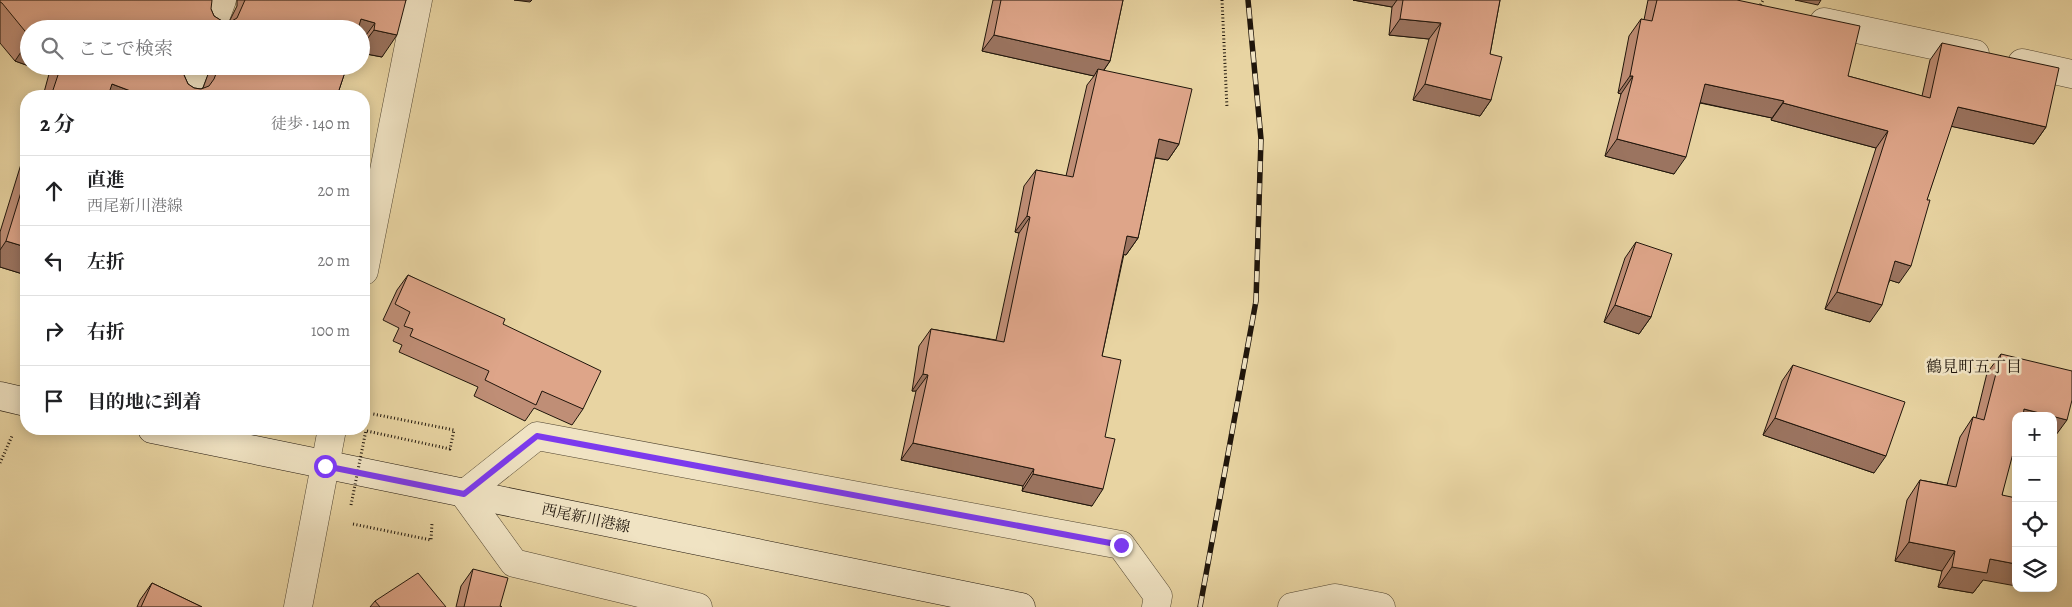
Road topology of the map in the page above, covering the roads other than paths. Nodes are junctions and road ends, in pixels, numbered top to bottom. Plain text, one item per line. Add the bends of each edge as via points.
1 (222, 0) edge
2 (418, 0) edge
3 (1761, 4) edge
4 (214, 20) edge
5 (2072, 74) edge
6 (192, 75) edge
7 (186, 90) edge
8 (370, 241) edge
9 (0, 396) edge
10 (20, 401) edge
11 (180, 435) edge
12 (331, 435) edge
13 (325, 466) junction
14 (464, 494) junction
15 (298, 607) edge
16 (698, 607) edge
17 (1021, 607) edge
18 (1156, 607) edge
19 (1292, 607) edge
20 (1381, 607) edge

1 - 4 street
2 - 8 street
3 - 5 street
6 - 7 street
9 - 10 street
11 - 13 street, 西尾新川港線
12 - 13 street
13 - 14 street, 西尾新川港線
13 - 15 street
14 - 16 street via 514,563
14 - 17 street, 西尾新川港線
14 - 18 street via 537,436 1121,545 1158,596
19 - 20 street via 1335,598

